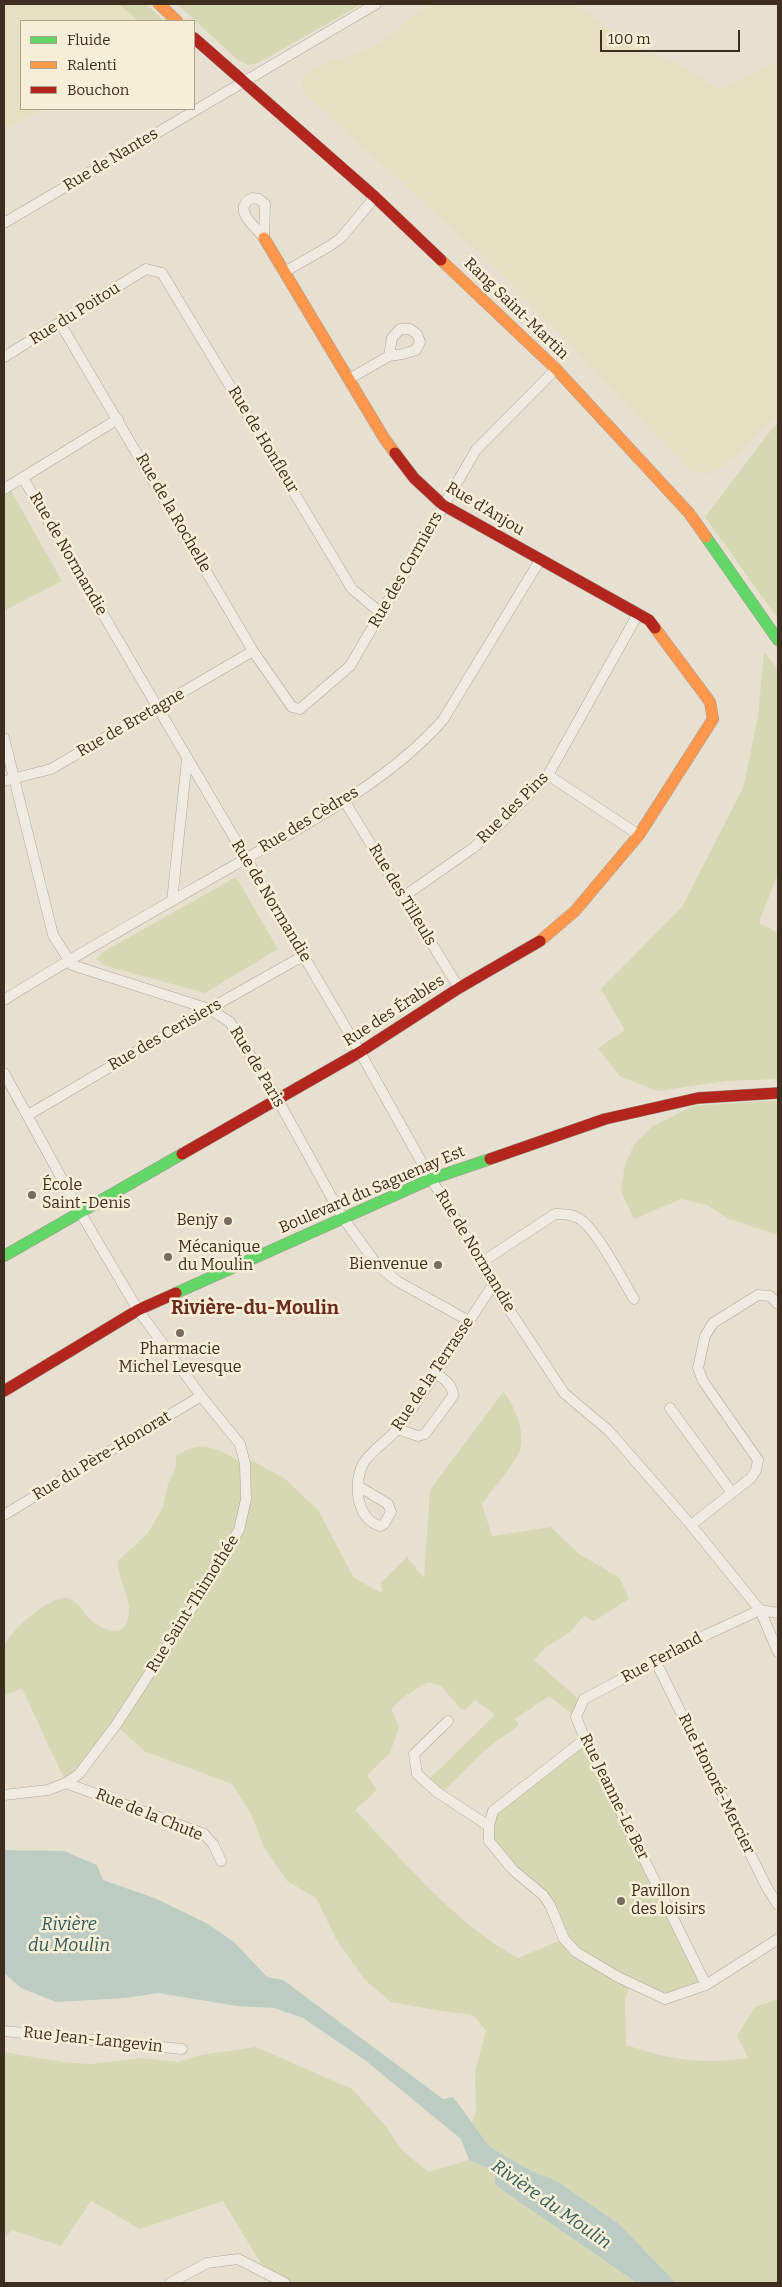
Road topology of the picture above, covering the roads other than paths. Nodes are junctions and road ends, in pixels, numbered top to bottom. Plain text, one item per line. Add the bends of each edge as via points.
1 (159, 4) edge
2 (376, 4) edge
3 (176, 20) edge
4 (195, 39) edge
5 (243, 82) junction
6 (375, 198) junction
7 (4, 223) edge
8 (264, 238) dead end
9 (146, 270) joint
10 (284, 272) junction
11 (60, 323) junction
12 (389, 356) dead end
13 (4, 357) edge
14 (556, 369) junction
15 (349, 380) junction
16 (118, 419) junction
17 (23, 478) junction
18 (4, 489) edge
19 (443, 505) junction
20 (540, 560) junction
21 (381, 613) junction
22 (638, 614) junction
23 (778, 640) edge
24 (254, 651) junction
25 (289, 701) joint
26 (710, 702) joint
27 (159, 708) junction
28 (4, 738) edge
29 (187, 759) junction
30 (548, 775) junction
31 (9, 780) edge
32 (345, 802) junction
33 (639, 835) junction
34 (246, 859) junction
35 (403, 897) junction
36 (172, 901) junction
37 (304, 956) junction
38 (68, 960) junction
39 (459, 988) junction
40 (4, 1000) edge
41 (209, 1009) junction
42 (360, 1052) junction
43 (4, 1074) edge
44 (778, 1093) edge
45 (278, 1100) junction
46 (28, 1116) junction
47 (431, 1179) junction
48 (80, 1212) junction
49 (343, 1218) junction
50 (4, 1256) edge
51 (482, 1262) junction
52 (493, 1285) junction
53 (634, 1299) dead end
54 (778, 1304) edge
55 (138, 1310) junction
56 (469, 1321) junction
57 (434, 1372) junction
58 (4, 1391) edge
59 (201, 1396) junction
60 (670, 1408) dead end
61 (397, 1429) junction
62 (358, 1486) dead end
63 (732, 1493) junction
64 (4, 1515) edge
65 (691, 1525) junction
66 (760, 1610) junction
67 (778, 1613) edge
68 (778, 1652) edge
69 (656, 1662) junction
70 (576, 1717) joint
71 (448, 1722) dead end
72 (585, 1739) junction
73 (66, 1783) junction
74 (4, 1795) edge
75 (489, 1826) junction
76 (221, 1861) dead end
77 (778, 1905) edge
78 (778, 1939) edge
79 (706, 1985) junction
80 (4, 2031) edge
81 (182, 2049) dead end
82 (170, 2283) edge
83 (285, 2283) edge

1 - 3 street
2 - 5 street, Rue de Nantes
4 - 5 street, Rang Saint-Martin
5 - 6 street, Rang Saint-Martin
5 - 7 street, Rue de Nantes
6 - 10 street via 341,238
6 - 14 street, Rang Saint-Martin
8 - 10 street, Rue d'Anjou
9 - 11 street, Rue du Poitou
9 - 21 street, Rue de Honfleur via 162,273 352,589
10 - 15 street, Rue d'Anjou
11 - 13 street, Rue du Poitou
11 - 16 street, Rue de la Rochelle
12 - 15 street
14 - 19 street, Rue des Cormiers via 476,450
14 - 23 street, Rang Saint-Martin via 689,513
15 - 19 street, Rue d'Anjou via 384,438 414,478
16 - 17 street
16 - 24 street, Rue de la Rochelle
17 - 18 street
17 - 27 street, Rue de Normandie
19 - 20 street, Rue d'Anjou
19 - 21 street, Rue des Cormiers
20 - 22 street, Rue d'Anjou
20 - 32 street, Rue des Cèdres via 443,720 424,741
21 - 25 street, Rue des Cormiers via 350,666 300,708 292,707
22 - 26 street, Rue d'Anjou via 662,634
22 - 30 street, Rue des Pins
24 - 25 street, Rue de la Rochelle
24 - 27 street, Rue de Bretagne
26 - 33 street, Rue des Érables via 713,718
27 - 29 street, Rue de Normandie
27 - 31 street, Rue de Bretagne via 51,769
28 - 31 street
29 - 34 street, Rue de Normandie
29 - 36 street
30 - 33 street
30 - 35 street, Rue des Pins via 473,848
31 - 38 street via 53,935
32 - 34 street, Rue des Cèdres
32 - 35 street, Rue des Tilleuls
33 - 39 street, Rue des Érables via 575,911 543,939
34 - 36 street, Rue des Cèdres
34 - 37 street, Rue de Normandie
35 - 39 street, Rue des Tilleuls
36 - 38 street, Rue des Cèdres
37 - 41 street, Rue des Cerisiers
37 - 42 street, Rue de Normandie
38 - 40 street, Rue des Cèdres
38 - 41 street, Rue de Paris via 72,965
39 - 42 street, Rue des Érables
41 - 45 street, Rue de Paris via 230,1022
41 - 46 street, Rue des Cerisiers
42 - 45 street, Rue des Érables
42 - 47 street, Rue de Normandie
43 - 46 street, Rue Saint-Thimothée
44 - 47 street, Boulevard du Saguenay Est via 698,1098 605,1119
45 - 48 street, Rue des Érables
45 - 49 street, Rue de Paris
46 - 48 street, Rue Saint-Thimothée
47 - 49 street, Boulevard du Saguenay Est
47 - 51 street, Rue de Normandie
48 - 50 street, Rue des Érables
48 - 55 street, Rue Saint-Thimothée
49 - 55 street, Boulevard du Saguenay Est
49 - 56 street, Rue de Paris via 378,1266 418,1294
51 - 52 street, Rue de Normandie
51 - 53 street via 555,1214 566,1214 579,1218 590,1228
52 - 56 street, Rue de la Terrasse
52 - 65 street, Rue de Normandie via 564,1393 609,1431
54 - 63 street via 770,1296 758,1295 713,1323 705,1336 698,1368 703,1381 758,1460 751,1478
55 - 58 street, Boulevard du Saguenay Est
55 - 59 street, Rue Saint-Thimothée
56 - 57 street, Rue de la Terrasse
57 - 61 street, Rue de la Terrasse
57 - 61 street via 449,1383 453,1396 425,1434 418,1436
59 - 64 street, Rue du Père-Honorat
59 - 73 street, Rue Saint-Thimothée via 240,1444 245,1464 246,1498 239,1530 202,1594 116,1725 78,1774
60 - 63 street
61 - 62 street, Rue de la Terrasse via 363,1464
63 - 65 street
65 - 66 street, Rue de Normandie
66 - 67 street
66 - 68 street, Rue de Normandie
66 - 69 street, Rue Ferland
69 - 70 street, Rue Ferland via 584,1699
69 - 77 street, Rue Honoré-Mercier
70 - 72 street, Rue Jeanne-Le Ber
71 - 75 street via 414,1754 417,1774 437,1792
72 - 75 street via 493,1811
72 - 79 street, Rue Jeanne-Le Ber
73 - 74 street, Rue Saint-Thimothée via 48,1790
73 - 76 street, Rue de la Chute via 204,1834
75 - 79 street via 489,1841 513,1870 543,1895 564,1939 576,1952 665,1999
78 - 79 street
80 - 81 street, Rue Jean-Langevin
82 - 83 street via 207,2262 238,2259

